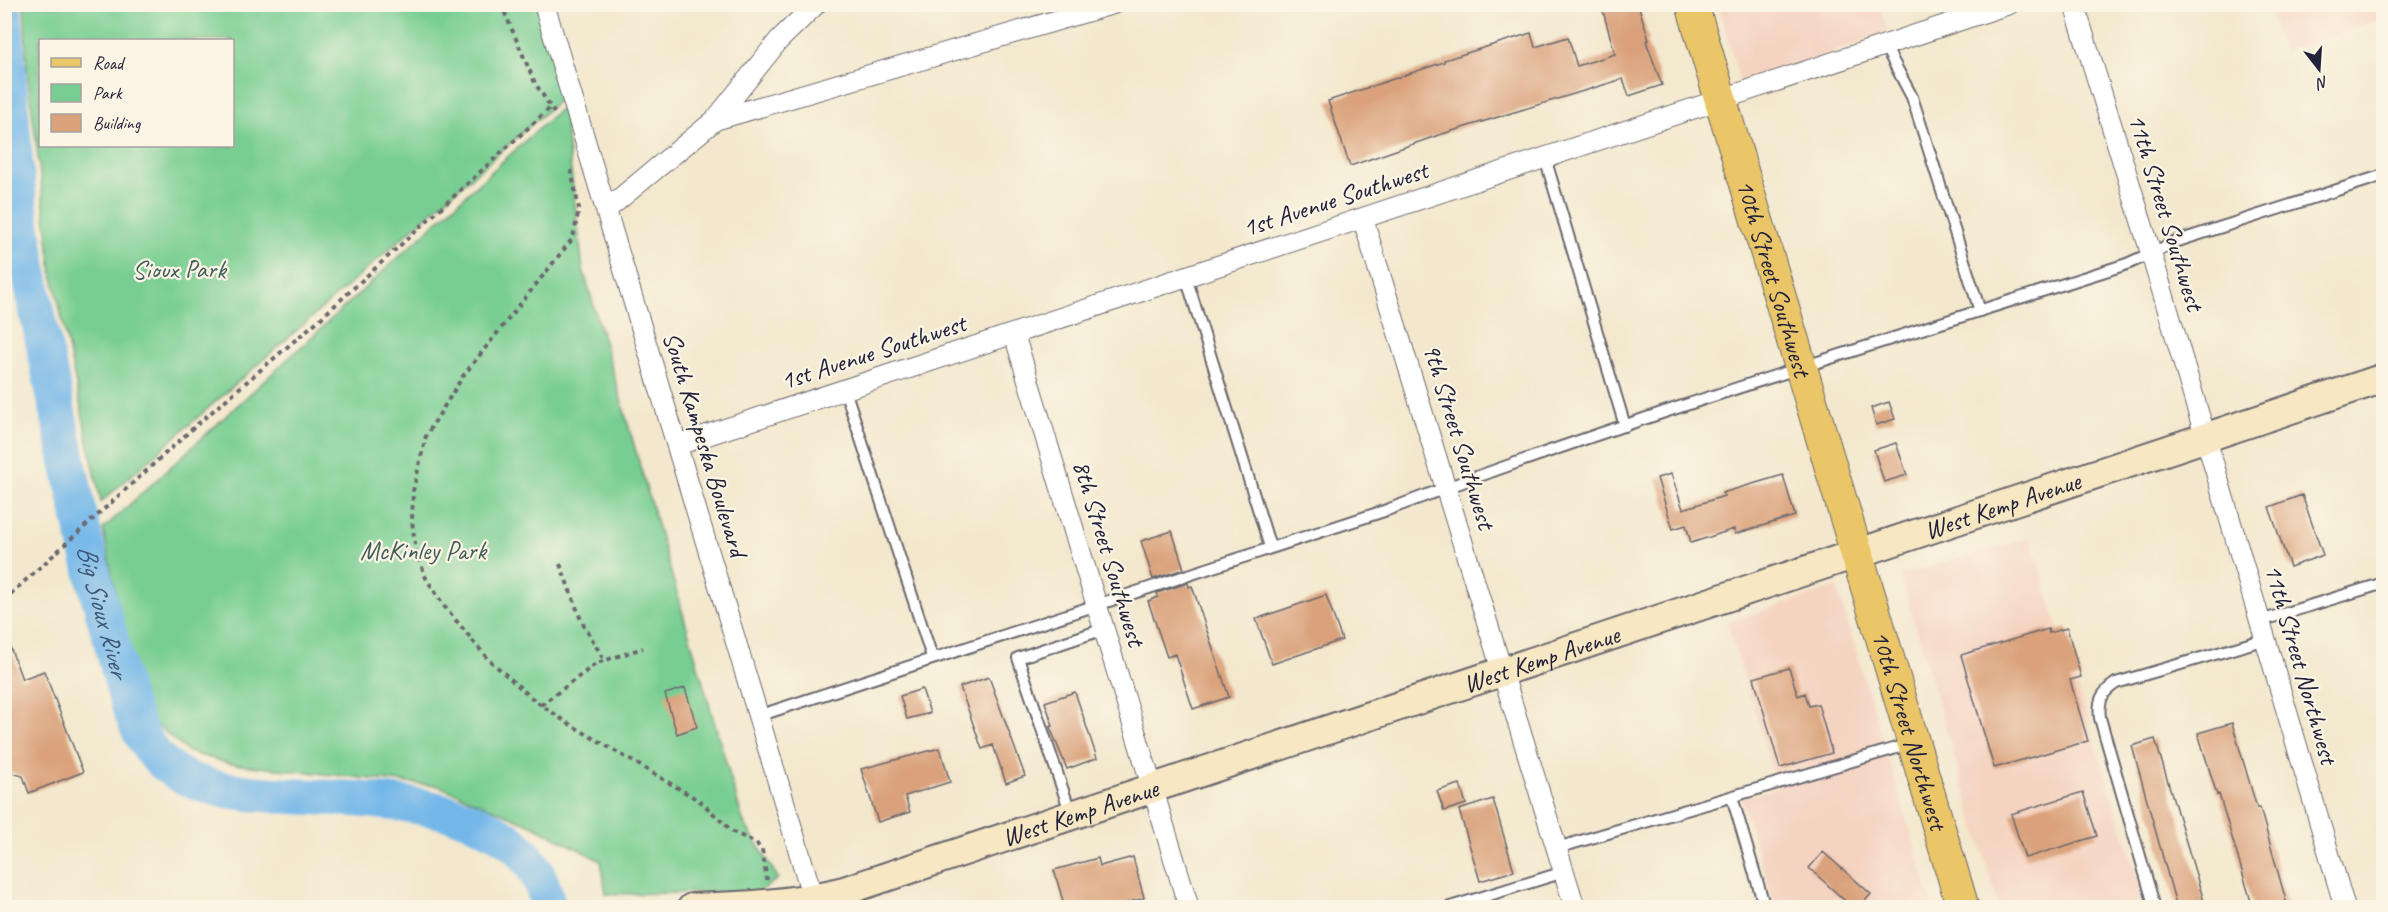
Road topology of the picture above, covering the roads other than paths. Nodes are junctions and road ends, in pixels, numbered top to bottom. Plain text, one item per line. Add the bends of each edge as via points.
1 (544, 4) edge
2 (816, 4) edge
3 (1113, 4) edge
4 (1692, 4) edge
5 (2009, 4) edge
6 (2074, 4) edge
7 (1885, 46) junction
8 (1720, 100) junction
9 (715, 120) junction
10 (1545, 158) junction
11 (2384, 175) edge
12 (606, 210) junction
13 (1363, 219) junction
14 (2151, 253) junction
15 (1186, 277) junction
16 (1980, 311) junction
17 (1014, 334) junction
18 (1800, 369) junction
19 (2384, 378) edge
20 (845, 390) junction
21 (1625, 426) junction
22 (2206, 436) junction
23 (677, 445) junction
24 (1446, 488) junction
25 (1270, 547) junction
26 (1856, 552) junction
27 (2384, 583) edge
28 (1096, 604) junction
29 (1104, 629) junction
30 (2263, 630) junction
31 (932, 657) junction
32 (1503, 670) junction
33 (758, 716) junction
34 (1914, 743) junction
35 (1152, 787) junction
36 (1732, 797) junction
37 (1072, 814) junction
38 (1557, 848) junction
39 (1564, 872) junction
40 (814, 903) edge
41 (692, 908) edge
42 (1189, 908) edge
43 (1447, 908) edge
44 (1575, 908) edge
45 (1765, 908) edge
46 (1963, 908) edge
47 (2155, 908) edge
48 (2345, 908) edge

1 - 12 street, South Kampeska Boulevard
2 - 9 street via 779,40
3 - 9 street
4 - 8 main road, 10th Street Southwest
5 - 7 street, 1st Avenue Southwest
6 - 14 street, 11th Street Southwest
7 - 8 street, 1st Avenue Southwest
7 - 16 lane via 1912,97
8 - 10 street, 1st Avenue Southwest
8 - 18 main road, 10th Street Southwest
9 - 12 street
10 - 13 street, 1st Avenue Southwest
10 - 21 lane
11 - 14 lane
12 - 23 street, South Kampeska Boulevard
13 - 15 street, 1st Avenue Southwest
13 - 24 street, 9th Street Southwest
14 - 16 lane
14 - 22 street, 11th Street Southwest
15 - 17 street, 1st Avenue Southwest
15 - 25 lane
16 - 18 lane
17 - 20 street, 1st Avenue Southwest
17 - 28 street, 8th Street Southwest
18 - 21 lane
18 - 26 main road, 10th Street Southwest
19 - 22 main road, West Kemp Avenue
20 - 23 street, 1st Avenue Southwest
20 - 31 lane
21 - 24 lane
22 - 26 main road, West Kemp Avenue
22 - 30 street, 11th Street Northwest
23 - 33 street, South Kampeska Boulevard
24 - 25 lane
24 - 32 street, 9th Street Southwest
25 - 28 lane
26 - 32 main road, West Kemp Avenue
26 - 34 main road, 10th Street Northwest
27 - 30 lane
28 - 29 street, 8th Street Southwest
28 - 31 lane
29 - 35 street, 8th Street Southwest
29 - 37 lane via 1018,658
30 - 47 lane via 2116,683 2100,699 2100,718
30 - 48 street, 11th Street Northwest
31 - 33 lane
32 - 35 main road, West Kemp Avenue
32 - 38 street, 9th Street Southwest
33 - 40 street, South Kampeska Boulevard
34 - 36 lane
34 - 46 main road, 10th Street Northwest
35 - 37 main road, West Kemp Avenue
35 - 42 street, 8th Street Southwest
36 - 38 lane
36 - 45 lane
37 - 40 main road, West Kemp Avenue
38 - 39 street, 9th Street Southwest
39 - 43 lane
39 - 44 street, 9th Street Southwest
40 - 41 main road, West Kemp Avenue

